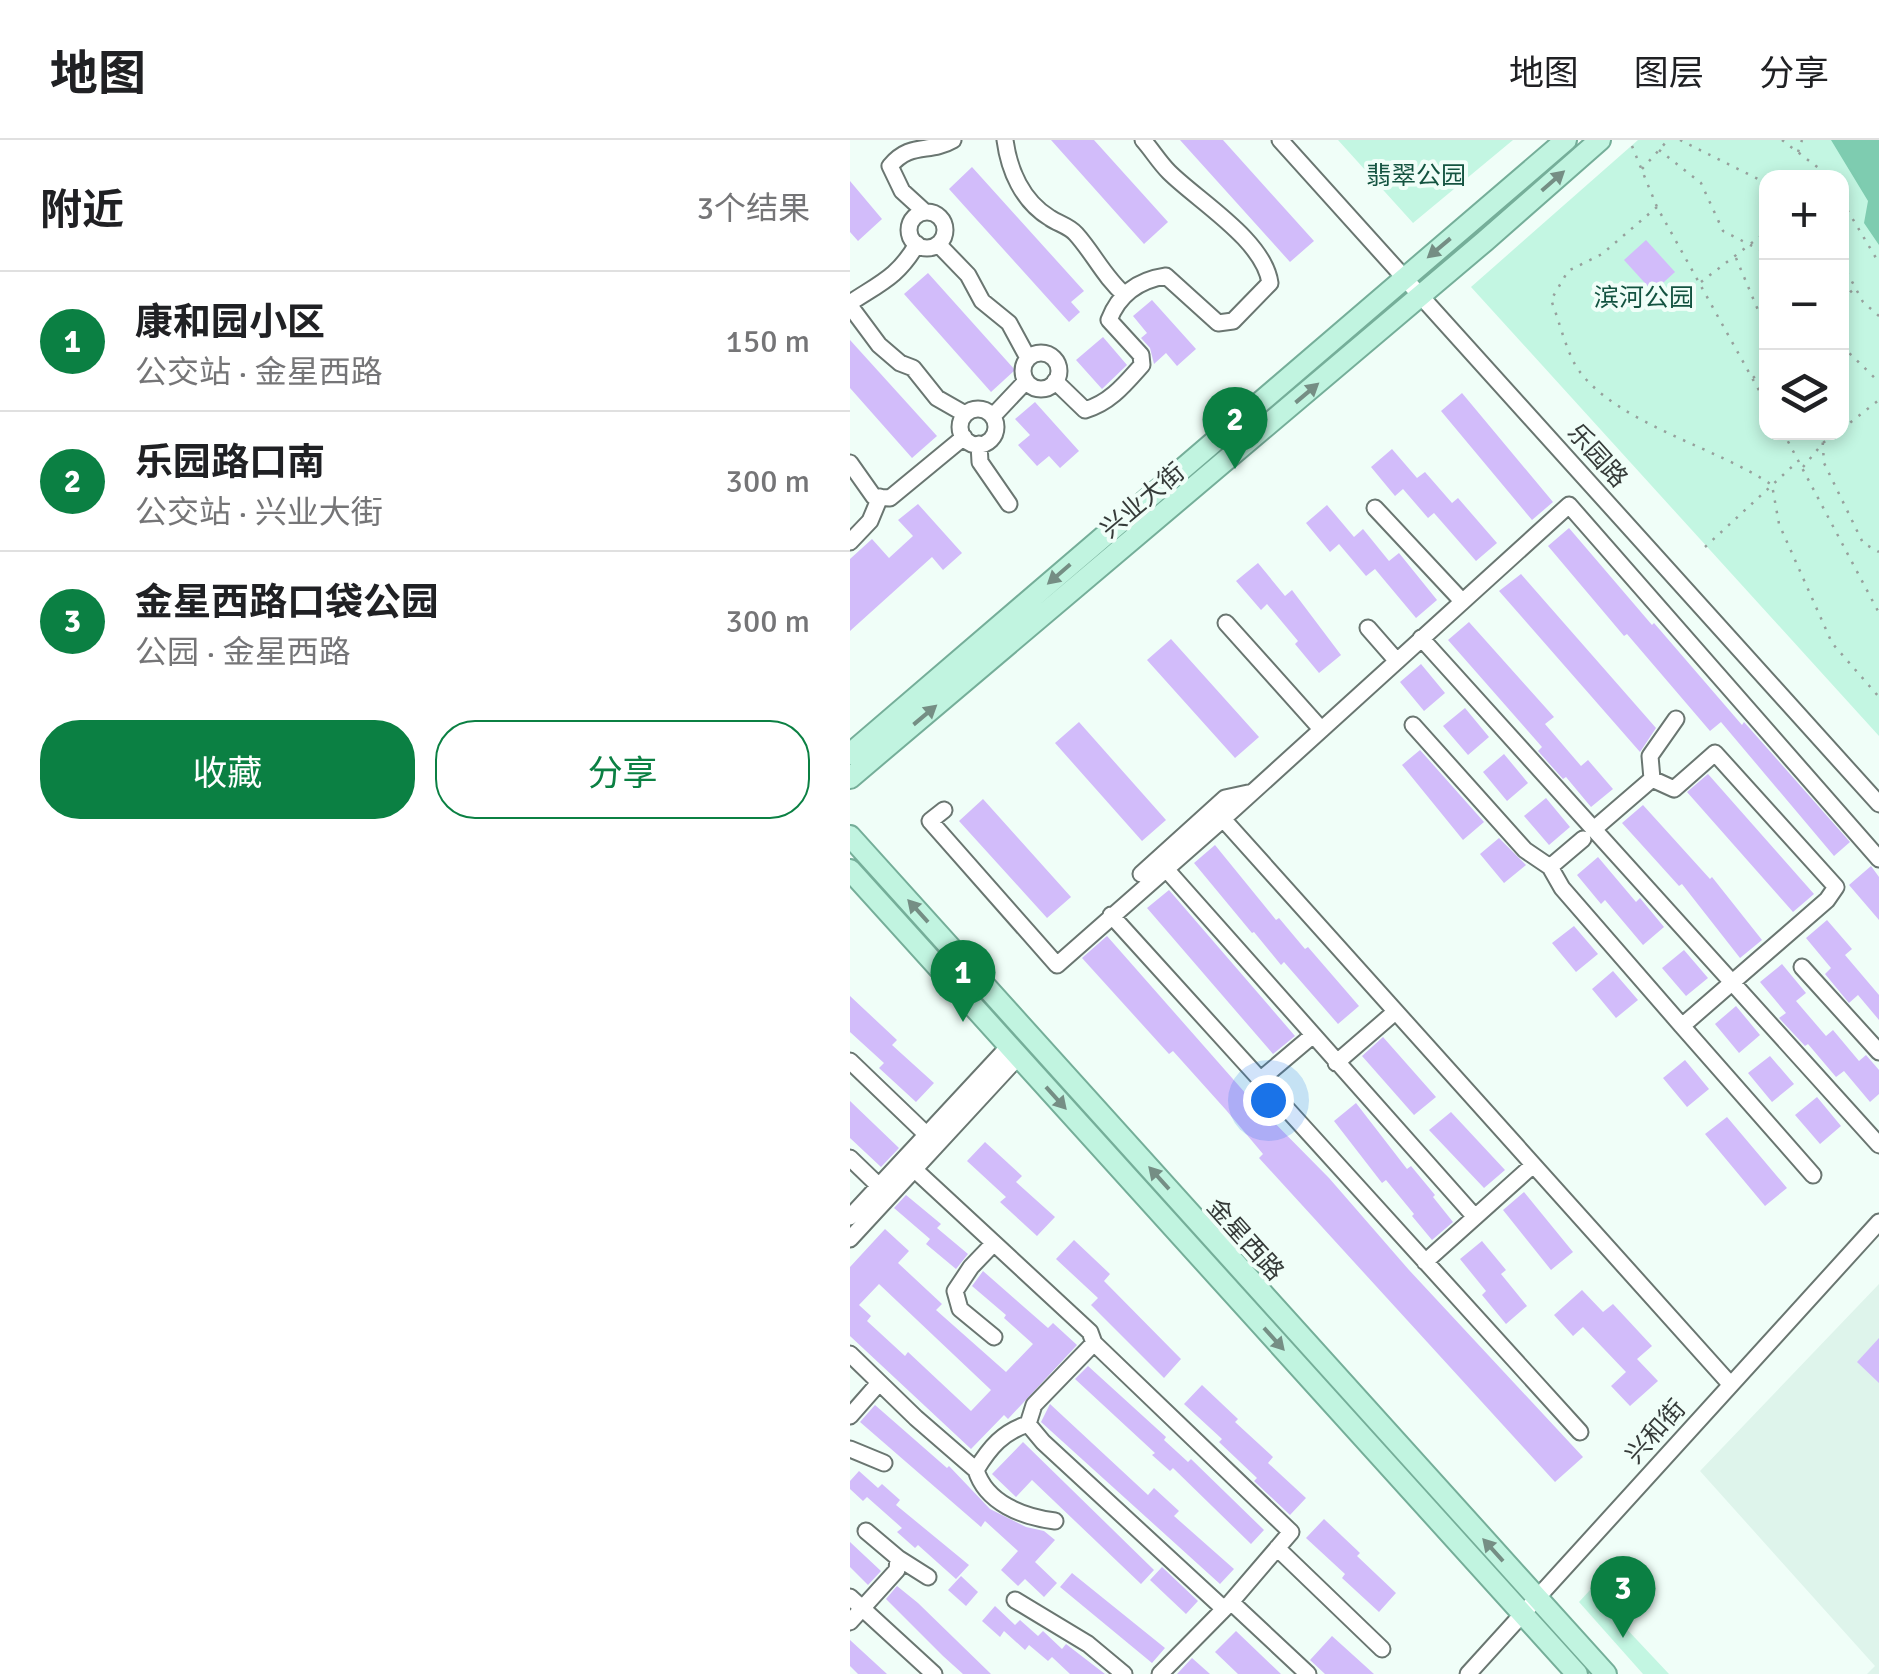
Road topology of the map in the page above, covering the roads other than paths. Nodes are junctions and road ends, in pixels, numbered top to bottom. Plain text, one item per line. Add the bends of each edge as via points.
1 (954, 140) edge
2 (1005, 140) edge
3 (1143, 140) edge
4 (1280, 140) edge
5 (1566, 140) edge
6 (1600, 140) edge
7 (925, 212) junction
8 (917, 244) junction
9 (938, 244) junction
10 (1404, 278) junction
11 (1124, 295) junction
12 (1421, 296) junction
13 (850, 304) edge
14 (1028, 358) junction
15 (1026, 381) junction
16 (1055, 381) junction
17 (965, 414) junction
18 (992, 416) junction
19 (971, 441) junction
20 (850, 464) edge
21 (880, 497) junction
22 (1009, 504) dead end
23 (1374, 508) dead end
24 (850, 542) edge
25 (1462, 601) junction
26 (1226, 624) dead end
27 (1368, 628) dead end
28 (1421, 638) junction
29 (1396, 660) junction
30 (1676, 719) dead end
31 (1413, 725) dead end
32 (1321, 728) junction
33 (850, 754) edge
34 (850, 778) edge
35 (1652, 779) junction
36 (1252, 792) junction
37 (1879, 804) edge
38 (944, 810) dead end
39 (1223, 820) junction
40 (1589, 834) junction
41 (850, 836) edge
42 (1879, 859) edge
43 (1550, 867) junction
44 (1166, 869) junction
45 (850, 870) edge
46 (1141, 874) dead end
47 (1111, 915) junction
48 (1802, 967) dead end
49 (1732, 982) junction
50 (1395, 1012) junction
51 (1682, 1026) junction
52 (1312, 1036) junction
53 (1014, 1051) junction
54 (1879, 1052) edge
55 (850, 1061) edge
56 (1336, 1063) junction
57 (1260, 1080) junction
58 (927, 1134) junction
59 (1877, 1139) edge
60 (850, 1158) edge
61 (1532, 1166) junction
62 (914, 1169) junction
63 (1813, 1176) dead end
64 (880, 1186) junction
65 (1475, 1217) junction
66 (850, 1218) edge
67 (1879, 1222) edge
68 (850, 1239) edge
69 (994, 1243) junction
70 (1425, 1262) junction
71 (994, 1337) dead end
72 (1094, 1343) junction
73 (850, 1354) edge
74 (879, 1383) junction
75 (1731, 1385) junction
76 (850, 1416) edge
77 (1028, 1424) junction
78 (1580, 1432) dead end
79 (850, 1449) edge
80 (884, 1462) dead end
81 (976, 1470) junction
82 (1055, 1521) dead end
83 (866, 1532) dead end
84 (1276, 1548) junction
85 (898, 1558) junction
86 (928, 1577) dead end
87 (1015, 1600) dead end
88 (856, 1603) edge
89 (1227, 1605) junction
90 (1530, 1606) junction
91 (850, 1622) edge
92 (1382, 1648) dead end
93 (934, 1674) edge
94 (1124, 1674) edge
95 (1160, 1674) edge
96 (1308, 1674) edge
97 (1468, 1674) edge
98 (1578, 1674) edge
99 (1606, 1674) edge

1 - 7 street via 940,148 912,148 890,166
2 - 11 street via 1008,166 1021,189 1046,216 1072,230
3 - 11 street via 1268,266 1270,283 1232,320 1218,323 1166,276 1147,279
4 - 10 street, 乐园路
5 -> 10 main road, 兴业大街
12 -> 6 main road, 兴业大街
7 - 8 street via 911,222
7 - 9 street via 944,224
8 - 9 street
8 - 13 street via 886,283
9 - 14 street via 982,301 1009,322
10 - 12 street, 乐园路
10 -> 33 main road, 兴业大街
11 - 16 street via 1108,320 1142,364 1103,405 1085,410
34 -> 12 main road, 兴业大街
12 - 37 street, 乐园路
13 - 17 street via 879,344
14 - 15 street
14 - 16 street via 1051,356
15 - 16 street via 1041,388
15 - 18 street
17 - 18 street via 976,409
17 - 19 street via 960,425
18 - 19 street via 996,432 989,441
19 - 21 street via 890,498
19 - 22 street
20 - 21 street
21 - 24 street
23 - 25 street
25 - 28 street
25 - 42 street via 1569,505
26 - 32 street
27 - 29 street
28 - 29 street
28 - 40 street
29 - 32 street
30 - 35 street via 1650,756
31 - 43 street via 1525,850
32 - 36 street
35 - 40 street
35 - 49 street via 1674,789 1715,753 1836,887
36 - 39 street
36 - 46 street via 1225,798
38 - 47 street via 930,821 1056,966
39 - 44 street
39 - 50 street
40 - 43 street
40 - 49 street
90 -> 41 main road, 金星西路
43 - 51 street
44 - 47 street
44 - 52 street
45 - 53 main road, 金星西路
47 - 57 street
48 - 54 street
49 - 51 street
49 - 59 street
50 - 56 street
50 - 61 street
51 - 63 street
52 - 56 street
52 - 57 street
53 - 58 street
53 - 62 street
53 -> 90 main road, 金星西路
55 - 58 street
56 - 65 street
57 - 70 street
58 - 64 street
60 - 64 street
61 - 65 street
61 - 75 street
62 - 68 street
62 - 69 street
64 - 66 street
65 - 70 street
67 - 75 street, 兴和街
69 - 71 street via 955,1291 960,1309
69 - 72 street
70 - 78 street
72 - 77 street via 1034,1405
72 - 84 street via 1291,1532
73 - 74 street
74 - 76 street
74 - 81 street
75 - 90 street, 兴和街
77 - 81 street via 1008,1430
77 - 89 street
79 - 80 street
81 - 82 street via 981,1486 1008,1508
83 - 85 street
84 - 89 street
84 - 92 street
85 - 86 street
85 - 88 street via 898,1570
87 - 94 street via 1049,1617
88 - 91 street
88 - 93 street
89 - 95 street
89 - 96 street
90 - 97 street, 兴和街
90 - 98 main road, 金星西路
90 - 99 main road, 金星西路

